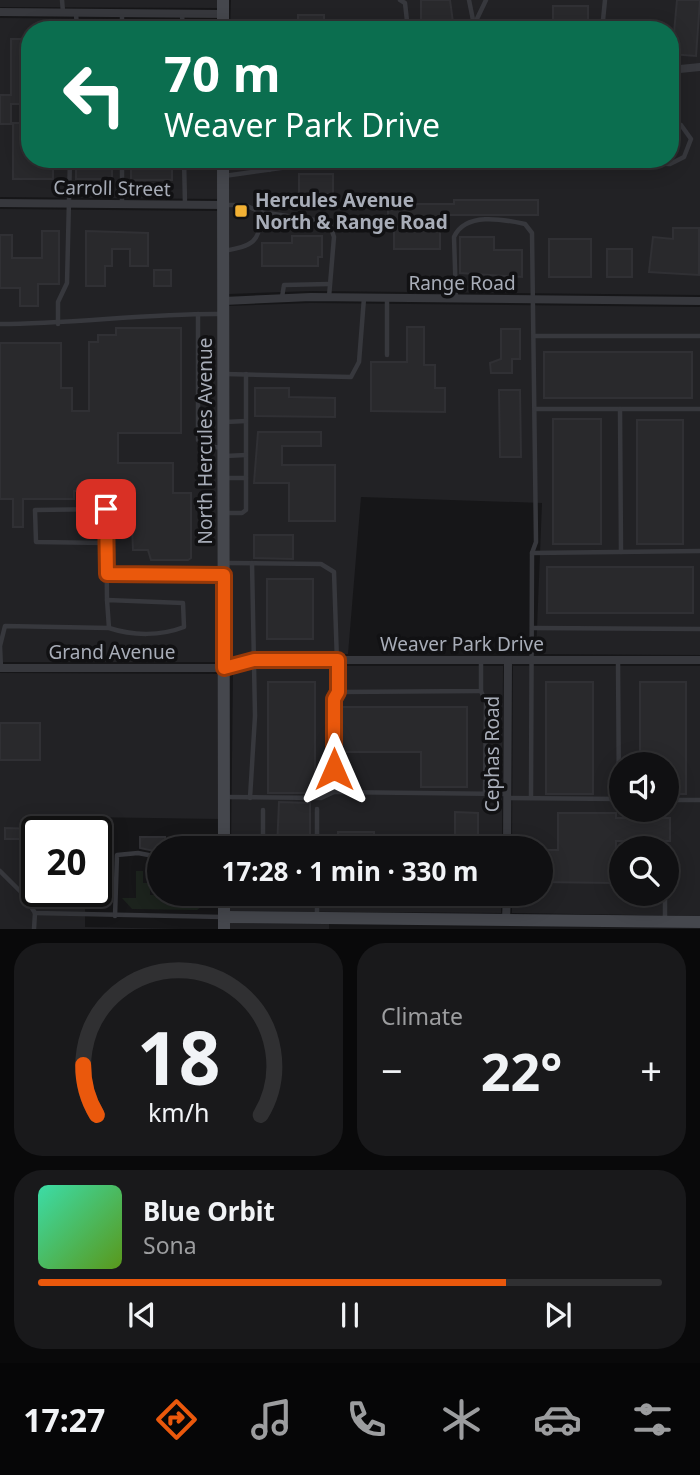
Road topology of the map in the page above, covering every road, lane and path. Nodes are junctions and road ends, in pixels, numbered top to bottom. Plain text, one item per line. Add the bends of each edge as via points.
1 (62, 0) edge
2 (223, 0) edge
3 (400, 0) edge
4 (469, 0) edge
5 (486, 0) edge
6 (605, 0) edge
7 (0, 12) edge
8 (63, 13) junction
9 (76, 13) junction
10 (122, 13) junction
11 (182, 14) junction
12 (223, 14) junction
13 (76, 21) edge
14 (122, 21) edge
15 (182, 21) edge
16 (223, 21) edge
17 (407, 21) edge
18 (474, 21) edge
19 (477, 21) edge
20 (603, 21) edge
21 (700, 67) edge
22 (679, 69) edge
23 (679, 125) edge
24 (679, 160) edge
25 (70, 168) edge
26 (122, 168) edge
27 (184, 168) edge
28 (223, 168) edge
29 (283, 168) edge
30 (269, 170) joint
31 (223, 176) junction
32 (0, 203) edge
33 (70, 203) junction
34 (122, 204) junction
35 (185, 205) junction
36 (223, 205) junction
37 (260, 212) junction
38 (223, 251) junction
39 (330, 284) junction
40 (282, 298) junction
41 (329, 298) junction
42 (364, 298) junction
43 (387, 298) junction
44 (456, 299) junction
45 (533, 300) junction
46 (700, 301) edge
47 (224, 307) junction
48 (198, 314) junction
49 (0, 324) edge
50 (58, 324) junction
51 (534, 336) junction
52 (700, 336) edge
53 (387, 355) dead end
54 (224, 374) junction
55 (246, 374) junction
56 (535, 409) junction
57 (620, 409) junction
58 (700, 409) edge
59 (246, 421) junction
60 (224, 422) junction
61 (224, 452) junction
62 (246, 455) junction
63 (224, 478) junction
64 (246, 478) junction
65 (224, 513) junction
66 (107, 543) junction
67 (700, 551) edge
68 (621, 552) junction
69 (531, 553) junction
70 (252, 563) junction
71 (224, 569) junction
72 (107, 574) junction
73 (107, 600) junction
74 (109, 628) junction
75 (532, 628) junction
76 (700, 629) edge
77 (254, 660) junction
78 (338, 660) junction
79 (481, 660) junction
80 (508, 660) junction
81 (532, 660) junction
82 (618, 660) junction
83 (700, 660) edge
84 (0, 667) edge
85 (224, 668) junction
86 (481, 691) junction
87 (338, 692) junction
88 (619, 752) edge
89 (334, 792) junction
90 (485, 794) junction
91 (507, 796) junction
92 (224, 797) junction
93 (250, 798) junction
94 (531, 798) junction
95 (609, 799) edge
96 (679, 800) edge
97 (700, 800) edge
98 (317, 809) dead end
99 (263, 810) dead end
100 (222, 836) edge
101 (263, 836) edge
102 (317, 836) edge
103 (507, 836) edge
104 (147, 856) edge
105 (0, 871) edge
106 (317, 906) edge
107 (507, 906) edge
108 (661, 906) edge
109 (35, 914) junction
110 (115, 916) junction
111 (317, 918) junction
112 (506, 919) junction
113 (700, 922) edge
114 (224, 923) edge
115 (302, 923) edge
116 (373, 924) edge
117 (468, 924) edge
118 (656, 924) edge
119 (34, 929) edge

1 - 8 lane
2 - 12 street
3 - 17 lane via 405,2
4 - 18 lane
5 - 19 lane
6 - 20 lane
7 - 8 street
8 - 9 street
9 - 10 street
9 - 13 lane
10 - 11 street
10 - 14 lane
11 - 12 street
11 - 15 lane
12 - 16 street
21 - 22 street
23 - 24 lane via 691,139
25 - 33 lane
26 - 34 lane
27 - 35 lane
28 - 31 street, North Hercules Avenue
29 - 30 lane
30 - 31 lane
31 - 36 street, North Hercules Avenue
32 - 33 street, Carroll Street
33 - 34 street, Carroll Street
33 - 50 lane via 67,283 58,302
34 - 35 street, Carroll Street
35 - 36 street, Carroll Street
36 - 37 lane via 245,205
36 - 38 street, North Hercules Avenue
37 - 38 lane via 256,239 248,247
37 - 39 lane via 329,222 334,237
38 - 47 street, North Hercules Avenue
39 - 40 lane via 284,285
39 - 41 lane
40 - 41 street, Range Road
40 - 47 street, Range Road
41 - 42 street, Range Road
42 - 43 street, Range Road
42 - 55 lane via 359,362 351,377
43 - 44 street, Range Road
43 - 53 lane
44 - 45 street, Range Road
44 - 45 lane via 454,237 458,229 467,221 506,220 525,224 532,233
45 - 46 street, Range Road
45 - 51 lane
47 - 48 lane
47 - 54 street, North Hercules Avenue
48 - 50 lane via 103,317
48 - 61 lane via 198,440
49 - 50 lane
51 - 52 lane
51 - 56 lane
54 - 55 lane
54 - 60 street, North Hercules Avenue
55 - 59 lane
56 - 57 lane
56 - 69 lane via 536,542
57 - 58 lane
57 - 68 lane
59 - 60 lane
59 - 62 lane
60 - 61 street, North Hercules Avenue
61 - 62 lane
61 - 63 street, North Hercules Avenue
62 - 64 lane
63 - 64 lane
63 - 65 street, North Hercules Avenue
64 - 65 lane via 246,510
65 - 71 street, North Hercules Avenue
66 - 66 lane via 106,509 35,510 36,542
66 - 72 lane
67 - 68 lane
68 - 69 lane
69 - 75 lane
70 - 71 lane
70 - 77 lane
70 - 78 lane via 321,564 334,572
71 - 72 lane
71 - 85 street, North Hercules Avenue
72 - 73 lane
73 - 74 lane
73 - 74 lane via 183,603 184,628 167,634 122,633
74 - 84 lane via 5,626
75 - 76 lane
75 - 81 lane
77 - 78 street, Weaver Park Drive
77 - 85 street, Weaver Park Drive
77 - 93 lane
78 - 79 street, Weaver Park Drive
78 - 87 lane
79 - 80 street, Weaver Park Drive
79 - 86 lane
80 - 81 street, Weaver Park Drive
80 - 91 street, Cephas Road
81 - 82 street, Weaver Park Drive
81 - 94 lane
82 - 83 street, Weaver Park Drive
82 - 88 lane
84 - 85 street, Grand Avenue
85 - 92 street, North Hercules Avenue
86 - 87 lane
86 - 90 lane via 486,703
87 - 89 lane via 334,699
89 - 90 lane
89 - 93 lane via 321,798
90 - 91 lane
91 - 94 lane
91 - 103 street, Cephas Road
92 - 93 lane
92 - 100 street, North Hercules Avenue
94 - 95 lane
96 - 97 lane
98 - 102 lane
99 - 101 lane
104 - 110 lane via 117,855
105 - 109 lane
106 - 111 lane
107 - 112 street
108 - 118 lane
109 - 110 lane
109 - 119 lane
110 - 114 lane
111 - 115 street
111 - 116 street
112 - 117 street
112 - 118 street
113 - 118 street
114 - 115 street
116 - 117 street

